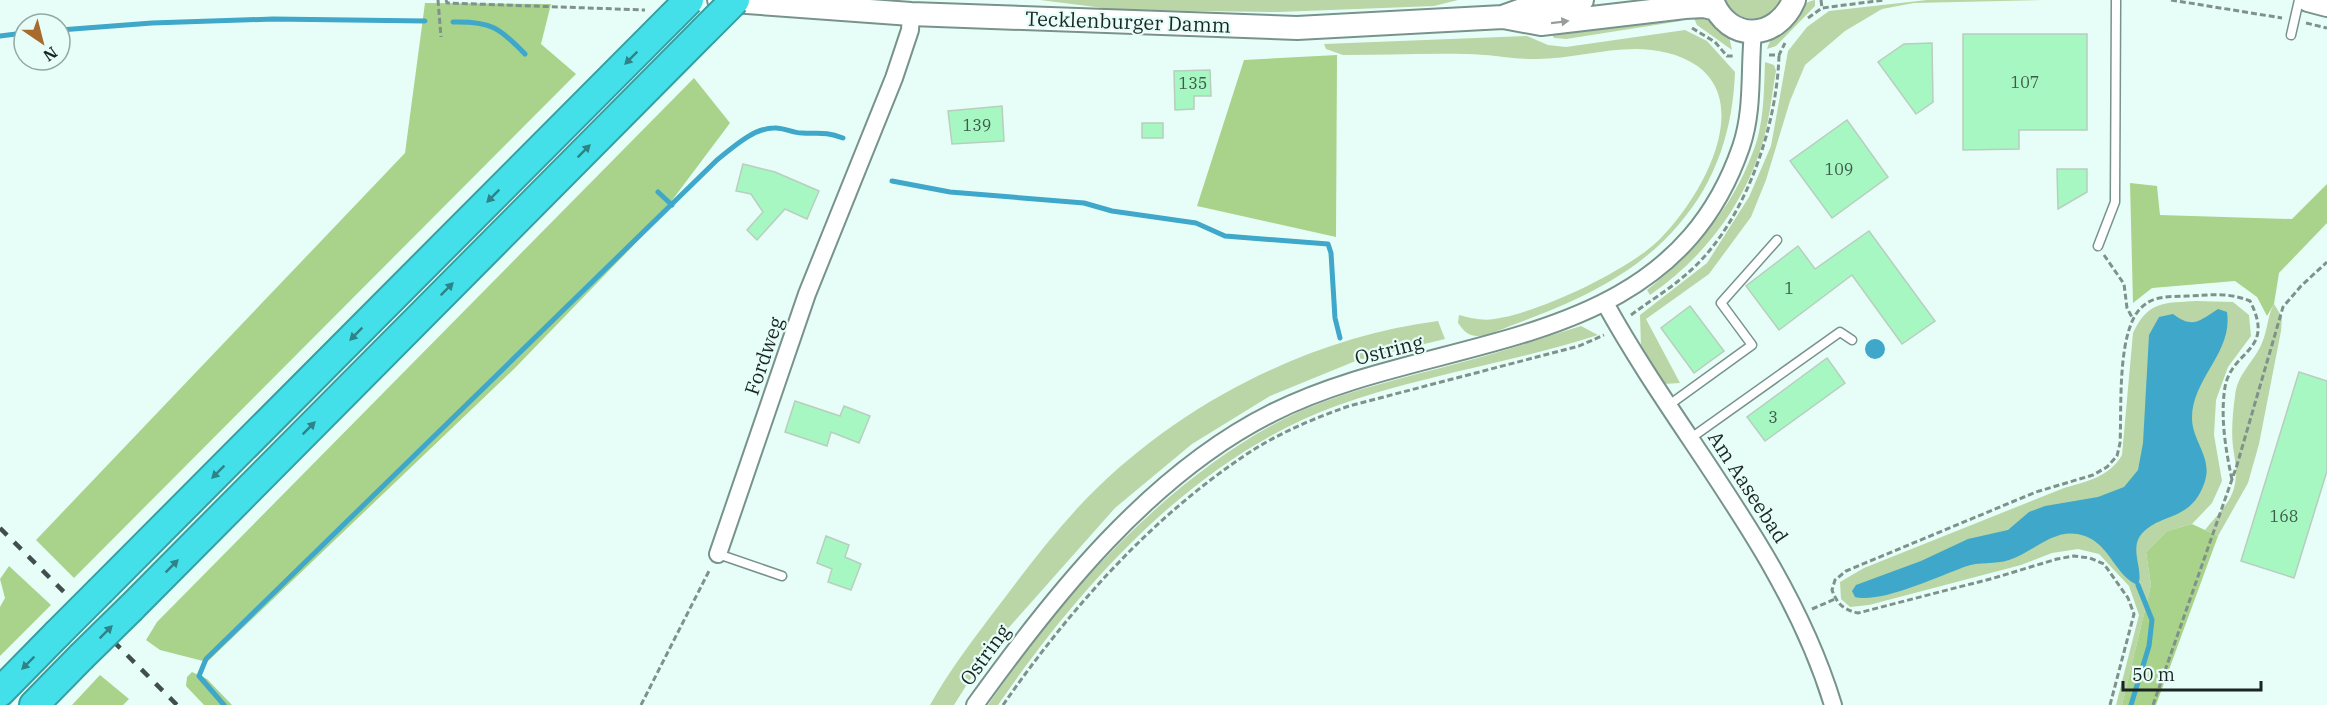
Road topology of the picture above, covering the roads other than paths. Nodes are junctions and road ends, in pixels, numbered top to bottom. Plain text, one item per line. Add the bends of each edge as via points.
1 (718, 0) edge
2 (735, 0) edge
3 (1582, 0) edge
4 (1794, 0) edge
5 (2116, 0) edge
6 (2300, 0) edge
7 (2308, 0) edge
8 (1714, 5) edge
9 (2327, 5) edge
10 (681, 8) edge
11 (911, 14) junction
12 (1503, 17) junction
13 (1753, 32) junction
14 (2291, 35) dead end
15 (1777, 240) dead end
16 (2098, 246) road end
17 (1605, 303) junction
18 (1852, 340) dead end
19 (1669, 405) junction
20 (1690, 438) junction
21 (718, 554) joint
22 (782, 576) dead end
23 (0, 692) edge
24 (34, 705) edge
25 (975, 705) edge
26 (1833, 705) edge

1 - 11 main road, Tecklenburger Damm
24 -> 2 highway, bridge
3 - 12 main road, Tecklenburger Damm via 1539,4
4 - 13 main road via 1779,23
5 - 16 lane via 2115,202
6 - 14 lane
7 - 9 main road
12 -> 8 main road, Tecklenburger Damm via 1541,24
8 - 13 main road via 1731,26
10 -> 23 highway, bridge
11 - 12 main road, Tecklenburger Damm via 1297,28
11 - 21 street, Fordweg via 910,30 894,78 807,294
13 - 17 street, Ostring via 1749,112 1742,145 1727,182 1712,208 1668,257
15 - 19 lane via 1721,303 1752,345
17 - 19 street, Am Aaseebad
17 - 25 street, Ostring via 1562,322 1474,350 1365,376 1270,413 1184,471 1103,545 1030,628
18 - 20 lane via 1840,332
19 - 20 street, Am Aaseebad
20 - 26 street, Am Aaseebad via 1777,571 1821,666
21 - 22 lane

